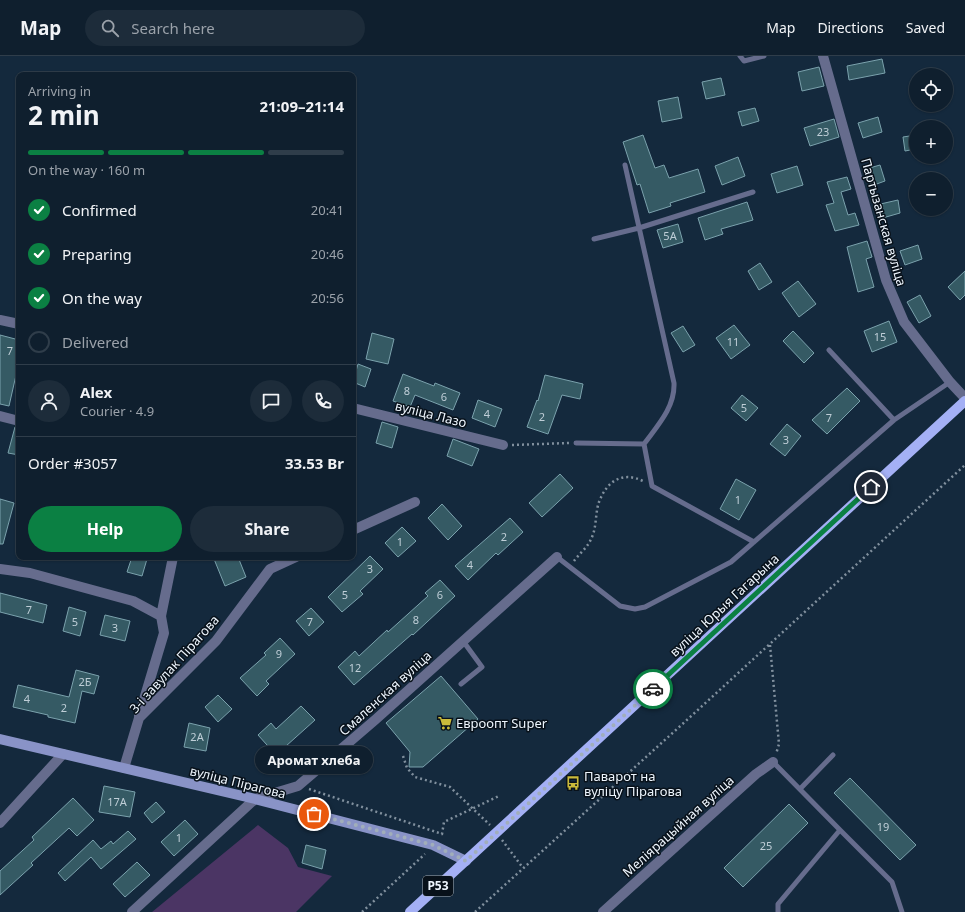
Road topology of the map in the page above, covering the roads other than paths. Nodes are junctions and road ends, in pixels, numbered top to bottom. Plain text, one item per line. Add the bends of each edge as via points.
1 (740, 56) edge
2 (764, 56) edge
3 (823, 56) edge
4 (625, 165) dead end
5 (753, 192) dead end
6 (639, 228) junction
7 (594, 239) dead end
8 (0, 320) edge
9 (16, 323) edge
10 (829, 350) dead end
11 (950, 382) junction
12 (965, 400) edge
13 (356, 409) edge
14 (0, 416) edge
15 (16, 420) edge
16 (894, 420) junction
17 (576, 443) road end
18 (644, 444) junction
19 (503, 446) road end
20 (415, 502) dead end
21 (356, 529) edge
22 (754, 542) junction
23 (557, 557) joint
24 (172, 560) edge
25 (290, 560) edge
26 (0, 569) edge
27 (160, 616) junction
28 (463, 641) junction
29 (461, 684) dead end
30 (139, 718) junction
31 (0, 739) edge
32 (63, 754) junction
33 (833, 755) dead end
34 (773, 762) joint
35 (124, 768) junction
36 (800, 789) junction
37 (255, 800) junction
38 (0, 823) edge
39 (840, 830) junction
40 (466, 861) junction
41 (132, 912) edge
42 (410, 912) edge
43 (603, 912) edge
44 (778, 912) edge
45 (902, 912) edge

1 - 2 lane via 744,61
3 - 11 street, Партызанская вуліца via 886,280 904,322
4 - 6 lane
5 - 6 lane
6 - 7 lane
6 - 18 lane via 674,383 670,406
8 - 9 street
10 - 16 lane
11 - 12 street, Партызанская вуліца
11 - 16 lane
12 - 40 main road, вуліца Юрыя Гагарына / Р53
13 - 19 street, вуліца Лазо
14 - 15 street
16 - 22 lane
17 - 18 lane
18 - 22 lane via 652,486
20 - 21 street
22 - 23 lane via 731,562 645,607 635,609 620,606
23 - 28 street, Смаленская вуліца
24 - 27 street
25 - 30 street, 3-і завулак Пірагова via 270,570 216,641
26 - 27 street via 30,573 133,601
27 - 30 street via 164,633
28 - 29 lane via 482,667
28 - 37 street, Смаленская вуліца via 298,786
30 - 35 street, 3-і завулак Пірагова
31 - 32 main road, вуліца Пірагова
32 - 35 main road, вуліца Пірагова
32 - 38 street
33 - 36 lane
34 - 36 lane
34 - 43 street, Меліярацыйная вуліца via 756,774
35 - 37 main road, вуліца Пірагова
36 - 39 lane
37 - 40 main road, вуліца Пірагова via 433,845
37 - 41 street, Смаленская вуліца
39 - 44 lane via 778,904
39 - 45 lane via 892,882
40 - 42 main road, Р53

